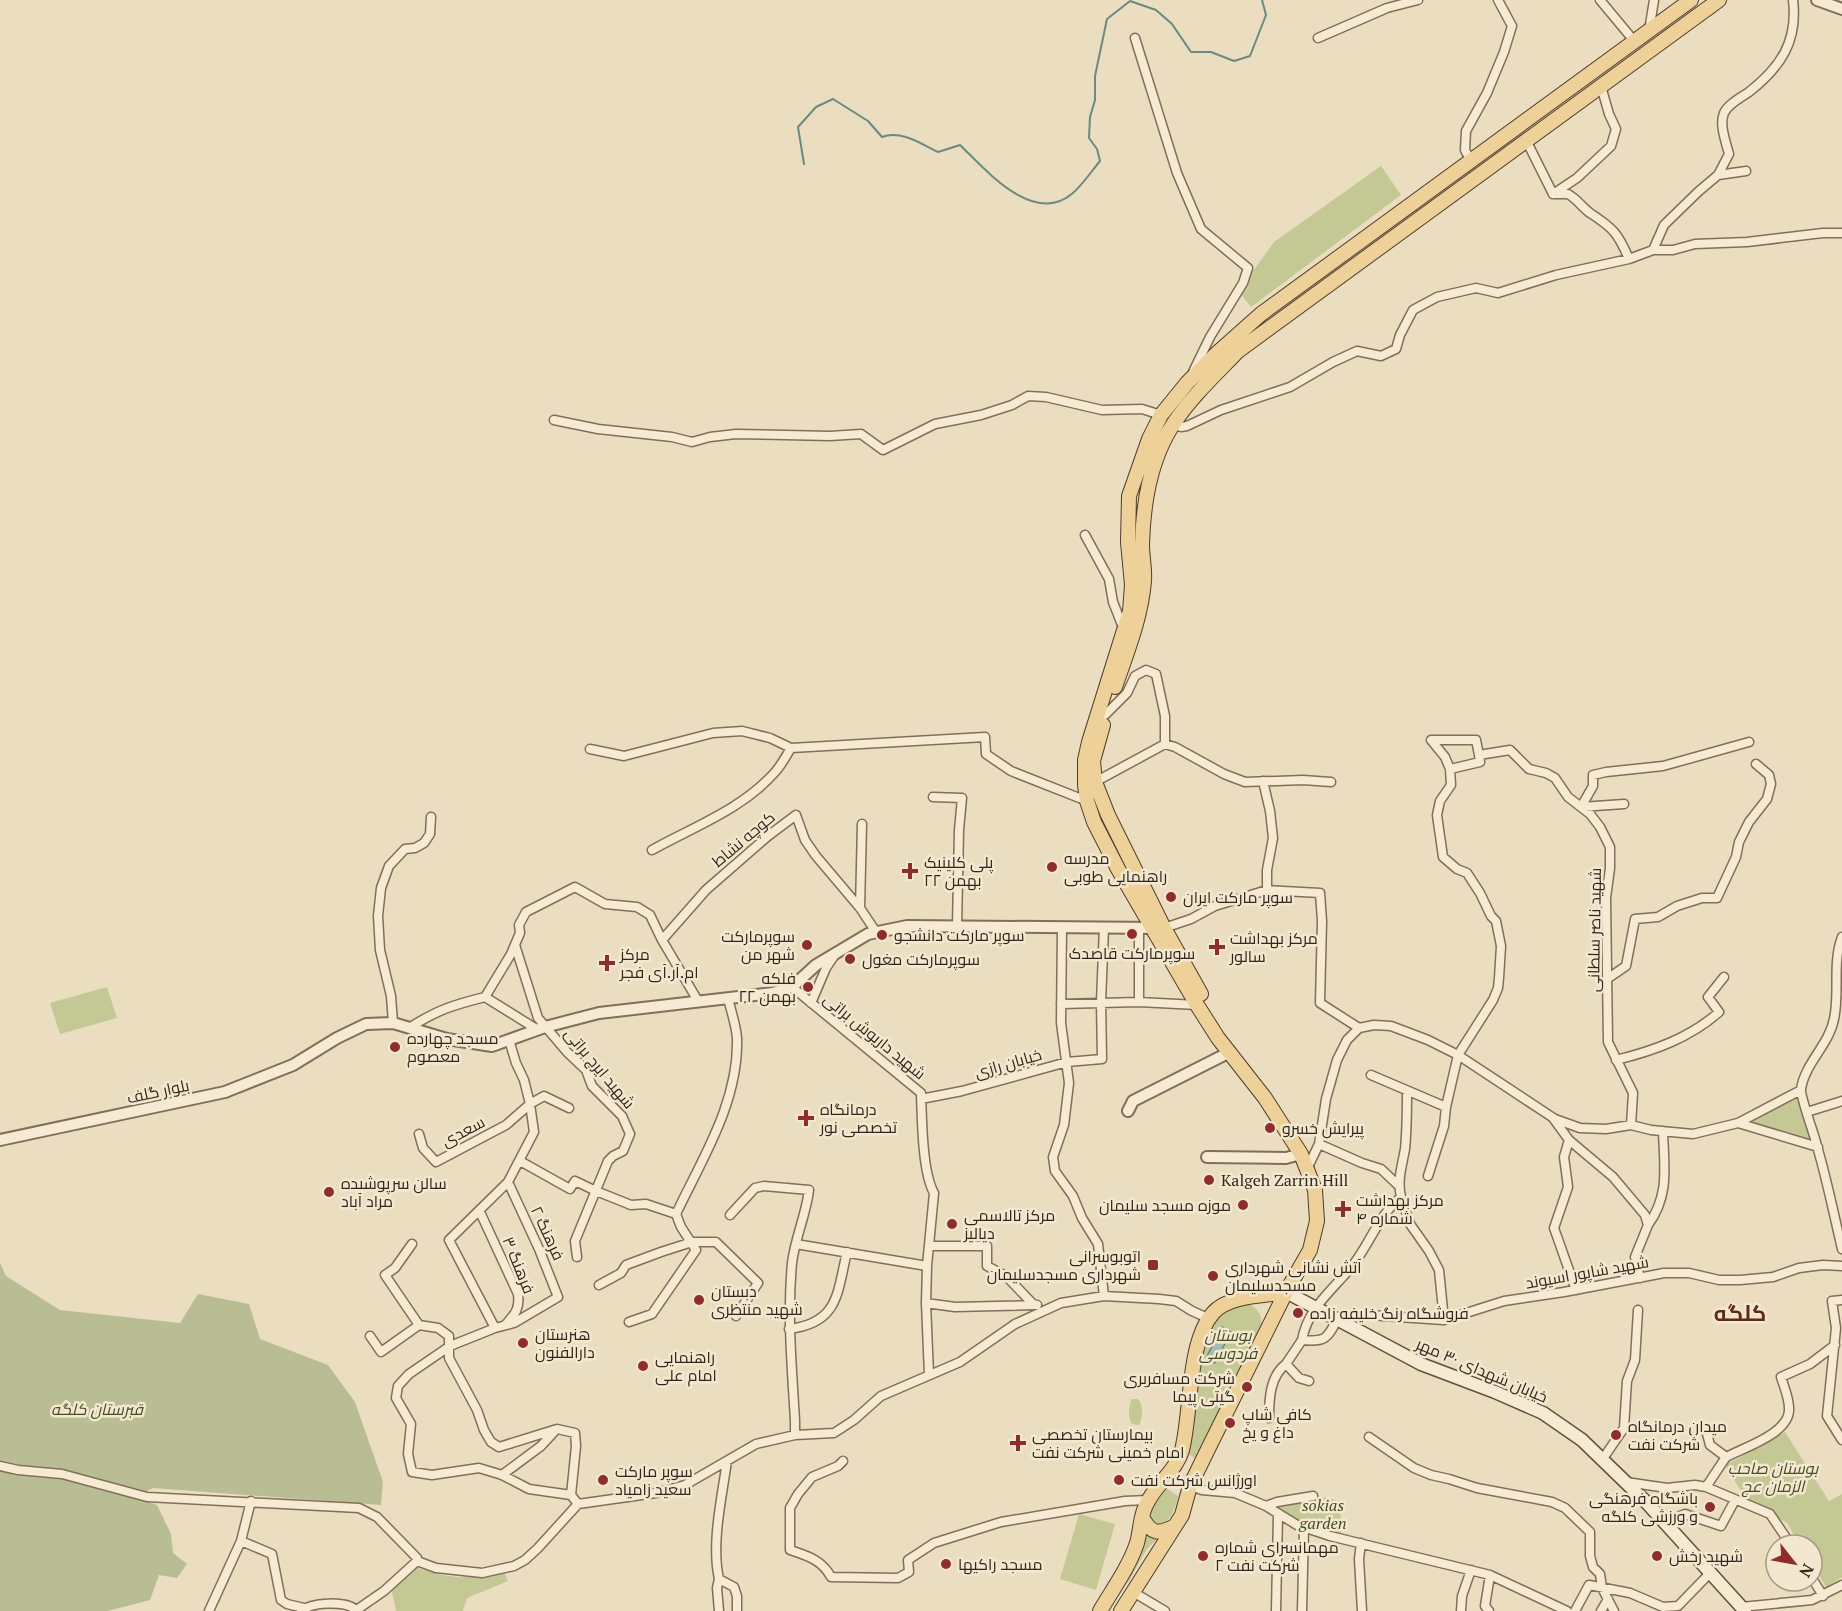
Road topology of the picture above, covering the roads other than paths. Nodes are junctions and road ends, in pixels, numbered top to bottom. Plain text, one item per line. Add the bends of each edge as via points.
1 (1418, 0) edge
2 (1498, 0) edge
3 (1600, 0) edge
4 (1654, 0) edge
5 (1692, 0) edge
6 (1719, 0) edge
7 (1793, 0) edge
8 (1817, 0) edge
9 (1842, 9) edge
10 (1649, 31) junction
11 (1135, 38) dead end
12 (1318, 38) dead end
13 (1635, 42) junction
14 (1601, 86) junction
15 (1526, 140) junction
16 (1471, 162) junction
17 (1746, 171) dead end
18 (1718, 175) junction
19 (1553, 194) junction
20 (1842, 233) edge
21 (1653, 250) junction
22 (1629, 260) junction
23 (1187, 383) junction
24 (1161, 415) junction
25 (554, 420) dead end
26 (1174, 424) junction
27 (1085, 535) dead end
28 (1124, 630) junction
29 (1101, 720) junction
30 (1749, 742) dead end
31 (1165, 744) junction
32 (791, 748) junction
33 (590, 749) dead end
34 (1479, 755) junction
35 (1756, 764) dead end
36 (1450, 769) junction
37 (1263, 781) junction
38 (1095, 782) junction
39 (1331, 782) dead end
40 (933, 797) dead end
41 (1087, 801) junction
42 (1624, 804) dead end
43 (1581, 807) junction
44 (1108, 815) junction
45 (431, 817) dead end
46 (1094, 822) junction
47 (862, 824) dead end
48 (652, 850) dead end
49 (1267, 890) junction
50 (860, 908) junction
51 (957, 927) junction
52 (1104, 927) junction
53 (1062, 928) junction
54 (1152, 929) junction
55 (876, 932) junction
56 (1842, 937) edge
57 (662, 940) junction
58 (515, 945) junction
59 (838, 951) junction
60 (1724, 977) dead end
61 (1607, 980) junction
62 (792, 987) junction
63 (485, 998) junction
64 (728, 998) junction
65 (698, 1001) junction
66 (1101, 1002) junction
67 (1139, 1002) junction
68 (811, 1003) junction
69 (1061, 1004) junction
70 (1197, 1005) junction
71 (393, 1023) junction
72 (409, 1028) junction
73 (541, 1028) junction
74 (1359, 1028) junction
75 (509, 1040) junction
76 (1230, 1052) junction
77 (1458, 1055) junction
78 (1616, 1060) junction
79 (1067, 1062) junction
80 (1371, 1075) dead end
81 (1407, 1090) junction
82 (1800, 1090) junction
83 (921, 1099) junction
84 (1842, 1101) edge
85 (530, 1104) junction
86 (1446, 1107) junction
87 (569, 1108) dead end
88 (1128, 1111) dead end
89 (1808, 1112) junction
90 (1553, 1118) junction
91 (1738, 1123) junction
92 (1631, 1125) junction
93 (1663, 1131) junction
94 (419, 1134) dead end
95 (0, 1140) edge
96 (1569, 1140) junction
97 (1319, 1144) junction
98 (1818, 1148) junction
99 (1301, 1154) junction
100 (1208, 1157) dead end
101 (520, 1161) junction
102 (1307, 1170) junction
103 (1428, 1176) dead end
104 (508, 1182) junction
105 (1398, 1185) junction
106 (596, 1191) junction
107 (1401, 1197) junction
108 (480, 1212) junction
109 (676, 1214) junction
110 (730, 1215) dead end
111 (1648, 1225) junction
112 (692, 1242) junction
113 (412, 1244) dead end
114 (796, 1244) junction
115 (930, 1246) junction
116 (1842, 1249) edge
117 (847, 1252) junction
118 (576, 1257) dead end
119 (927, 1266) junction
120 (1842, 1266) edge
121 (1640, 1278) junction
122 (599, 1285) dead end
123 (1576, 1290) junction
124 (1286, 1292) junction
125 (1104, 1296) junction
126 (1256, 1297) junction
127 (1842, 1300) edge
128 (926, 1303) junction
129 (1061, 1303) junction
130 (1037, 1305) junction
131 (1316, 1306) junction
132 (1638, 1310) dead end
133 (736, 1316) dead end
134 (1338, 1318) junction
135 (1210, 1319) junction
136 (1444, 1320) junction
137 (629, 1322) dead end
138 (419, 1325) junction
139 (1270, 1325) junction
140 (500, 1327) junction
141 (789, 1329) junction
142 (370, 1336) dead end
143 (1302, 1341) junction
144 (1835, 1345) junction
145 (450, 1346) junction
146 (1286, 1364) junction
147 (929, 1375) junction
148 (1309, 1381) dead end
149 (1269, 1418) dead end
150 (557, 1429) junction
151 (1706, 1430) dead end
152 (795, 1435) junction
153 (1369, 1437) dead end
154 (1842, 1440) edge
155 (1726, 1457) junction
156 (1602, 1460) junction
157 (727, 1461) junction
158 (843, 1461) dead end
159 (0, 1466) edge
160 (502, 1475) junction
161 (1168, 1475) junction
162 (1625, 1482) junction
163 (1190, 1486) junction
164 (1706, 1487) junction
165 (571, 1495) junction
166 (1313, 1496) dead end
167 (1148, 1500) junction
168 (1735, 1500) junction
169 (251, 1501) junction
170 (578, 1504) junction
171 (1266, 1506) junction
172 (1278, 1514) junction
173 (1142, 1517) junction
174 (1665, 1522) junction
175 (1175, 1526) junction
176 (1304, 1528) junction
177 (1783, 1533) edge
178 (241, 1541) junction
179 (1361, 1543) junction
180 (417, 1561) junction
181 (1471, 1570) junction
182 (1711, 1572) junction
183 (1490, 1575) junction
184 (719, 1578) junction
185 (1842, 1585) edge
186 (1602, 1588) junction
187 (1133, 1592) junction
188 (1821, 1593) edge
189 (1823, 1596) junction
190 (1608, 1599) junction
191 (1812, 1600) junction
192 (302, 1609) edge
193 (1743, 1609) edge
194 (355, 1610) edge
195 (209, 1611) edge
196 (719, 1611) edge
197 (737, 1611) edge
198 (1100, 1611) edge
199 (1121, 1611) edge
200 (1165, 1611) edge
201 (1276, 1611) edge
202 (1302, 1611) edge
203 (1362, 1611) edge
204 (1461, 1611) edge
205 (1489, 1611) edge
206 (1567, 1611) edge
207 (1575, 1611) edge
208 (1601, 1611) edge
209 (1614, 1611) edge
210 (1813, 1611) edge

1 - 12 street via 1387,8
2 - 16 street via 1512,26 1487,93 1466,131 1465,150
3 - 13 street
4 - 10 street
5 - 10 main road
6 - 14 main road
7 - 18 street via 1792,34 1785,54 1759,84 1725,111 1723,133 1729,154
8 - 9 street
10 - 13 main road
11 - 23 street via 1177,173 1201,229 1248,268
13 - 16 main road
14 - 15 main road
14 - 19 street via 1616,129 1611,146
15 - 19 street
15 - 26 main road via 1238,351
16 - 23 main road via 1261,314
17 - 18 street
18 - 21 street via 1664,225
19 - 22 street via 1568,194 1600,218 1621,242
20 - 21 street
21 - 22 street
22 - 26 street via 1556,275 1498,293 1476,288 1437,297 1413,310 1396,349 1381,356 1358,351 1290,387 1187,426
23 - 24 main road
24 - 25 street via 1142,409 1102,410 1028,396 981,415 935,424 883,450 861,434 736,434 692,442
24 - 26 main road
24 - 28 main road via 1129,496 1132,585
26 - 29 main road via 1145,502 1144,580 1137,623
27 - 28 street via 1109,579
28 - 29 main road
29 - 31 street via 1127,693 1135,676 1146,670 1156,674 1165,716
29 - 38 main road via 1093,761
29 - 41 main road via 1085,760
30 - 43 street via 1663,766 1593,775 1593,786
31 - 37 street via 1234,778
31 - 38 street
32 - 33 street via 742,731 713,733 624,756
32 - 41 street via 985,737 986,754 1011,771
32 - 48 street via 777,770 747,798
34 - 36 street via 1480,762
34 - 36 street via 1476,740 1431,740
34 - 43 street, شهید ناصر سلطانی via 1510,750 1529,769 1555,778 1568,797
35 - 61 street via 1769,775 1767,799 1749,822 1717,898 1702,898 1658,917 1635,920 1626,966
36 - 77 street via 1451,785 1440,801 1437,815 1443,857 1467,873 1476,886 1496,921 1501,946 1498,988
37 - 39 street
37 - 49 street via 1273,838
38 - 44 main road
40 - 51 street via 962,798
41 - 46 main road
42 - 43 street
43 - 61 street, شهید ناصر سلطانی via 1600,827 1610,847
44 - 46 main road
44 - 54 main road
45 - 71 street via 430,834 424,843 405,849 389,866 381,888 380,950 392,996
46 - 54 main road
47 - 50 street
49 - 54 street via 1215,906 1191,919
49 - 74 street via 1320,893 1320,1003
50 - 55 street, کوچه نشاط
50 - 57 street, کوچه نشاط via 816,856 796,815 706,890
51 - 53 street
51 - 55 street via 907,926
52 - 53 street
52 - 54 street
52 - 66 street
53 - 69 street
54 - 67 street
54 - 70 main road
54 - 76 main road via 1225,1035
55 - 59 street
56 - 82 street via 1834,1020
57 - 58 street via 650,915 637,907 605,904 575,887 526,912
57 - 65 street
58 - 63 street
58 - 73 street
59 - 62 street
59 - 68 street
60 - 78 street via 1708,997 1719,1012 1703,1026 1648,1052
61 - 78 street, شهید ناصر سلطانی via 1608,1042
62 - 64 street
62 - 68 street, شهید داریوش براتی
63 - 72 street via 451,1005
63 - 73 street
64 - 65 street
64 - 109 street via 737,1037 735,1073 716,1134
65 - 73 street via 599,1013
66 - 67 street
66 - 69 street
66 - 79 street, خیابان رازی via 1102,1059
67 - 70 street
68 - 83 street, شهید داریوش براتی via 921,1093
69 - 79 street
70 - 76 main road
71 - 72 street
71 - 95 street, بلوار گلف via 366,1024 293,1065 225,1092
72 - 75 street via 492,1046
73 - 75 street
73 - 106 street, شهید ایرج براتی via 586,1070 592,1086 622,1116 630,1134 624,1151 608,1161
74 - 77 street via 1398,1028
74 - 97 street via 1347,1040 1337,1060
75 - 85 street
76 - 88 street via 1133,1101
76 - 99 main road
77 - 86 street
77 - 90 street
78 - 92 street, شهید ناصر سلطانی via 1633,1093
79 - 83 street, خیابان رازی
79 - 125 street via 1069,1083 1064,1125 1053,1157 1055,1171 1098,1244
80 - 81 street
81 - 86 street
81 - 105 street via 1406,1134
82 - 89 street
82 - 91 street
83 - 115 street, شهید داریوش براتی via 929,1184 934,1193
84 - 89 street
85 - 87 street via 544,1096
85 - 94 street, سعدی via 506,1125 436,1162 423,1148
85 - 101 street via 534,1132
86 - 103 street
89 - 98 street
90 - 92 street via 1580,1128
90 - 96 street
91 - 93 street via 1693,1134
91 - 98 street
92 - 93 street
93 - 111 street via 1663,1197
96 - 111 street via 1613,1177 1645,1215
96 - 123 street via 1564,1157 1568,1187 1554,1228
97 - 102 street
97 - 105 street via 1381,1169
98 - 116 street
99 - 100 street via 1286,1158
99 - 102 main road
101 - 104 street
101 - 106 street via 570,1189 575,1180
102 - 124 main road via 1315,1190 1317,1221 1310,1250
104 - 108 street
104 - 140 street, فرهنگ ۲ via 558,1297
105 - 107 street
106 - 109 street via 631,1205 646,1204
106 - 118 street, شهید ایرج براتی via 575,1241
107 - 131 street via 1388,1208 1353,1264
107 - 136 street via 1410,1224 1439,1270
108 - 140 street, فرهنگ ۳ via 518,1294 518,1311
108 - 140 street via 449,1240
109 - 112 street
110 - 114 street via 755,1188 809,1190
111 - 121 street via 1635,1257
112 - 122 street via 626,1265 621,1273
112 - 133 street via 716,1242 758,1283
112 - 137 street via 696,1250 652,1314
113 - 138 street via 385,1275
114 - 117 street
114 - 141 street
115 - 119 street, شهید داریوش براتی
115 - 130 street via 987,1246 987,1266 1006,1276
117 - 119 street
117 - 141 street via 828,1312 820,1321
119 - 128 street, شهید داریوش براتی
120 - 121 street, شهید شاپور اسیوند via 1823,1264 1773,1277 1740,1280 1689,1273
121 - 123 street, شهید شاپور اسیوند
123 - 136 street, شهید شاپور اسیوند via 1504,1301
124 - 126 main road
124 - 131 main road, خیابان شهدای ۳۰ مهر
124 - 139 main road
125 - 129 street
125 - 135 street via 1176,1301
126 - 135 main road via 1233,1300
126 - 139 main road via 1270,1314
127 - 144 street via 1832,1301
128 - 130 street via 955,1307
128 - 147 street, شهید داریوش براتی
129 - 130 street
129 - 147 street via 1015,1324 960,1362
131 - 134 main road, خیابان شهدای ۳۰ مهر
131 - 143 street via 1305,1324
132 - 156 street via 1624,1428
134 - 136 street, شهید شاپور اسیوند via 1368,1315
134 - 143 street via 1329,1336 1320,1342
134 - 156 main road, خیابان شهدای ۳۰ مهر via 1421,1364 1544,1413
135 - 161 main road via 1199,1336 1182,1452
138 - 142 street via 381,1352
138 - 145 street via 438,1328 449,1336
139 - 163 main road
140 - 145 street
141 - 152 street
143 - 146 street
144 - 154 street via 1827,1416
144 - 155 street via 1810,1364 1781,1377 1790,1410 1787,1422 1778,1431
145 - 150 street via 449,1358 491,1442 499,1447
145 - 160 street via 398,1386 396,1398 411,1424 408,1454 412,1472 432,1475 479,1468
146 - 148 street via 1299,1378
146 - 149 street via 1269,1396
147 - 152 street via 881,1396 834,1433
150 - 160 street via 542,1446
150 - 165 street via 575,1433
151 - 155 street via 1710,1444
152 - 157 street via 756,1444
153 - 186 street via 1431,1475 1565,1508 1590,1532 1590,1556 1600,1574
155 - 164 street
156 - 162 main road, خیابان شهدای ۳۰ مهر
157 - 170 street via 685,1485
157 - 184 street via 716,1555
158 - 167 street via 812,1477 790,1508 790,1550 826,1566 831,1577 898,1578 909,1572 908,1560 934,1543 965,1532 1024,1518
159 - 169 street via 62,1474 147,1497
160 - 165 street via 529,1489
161 - 163 main road
161 - 167 main road
162 - 164 street via 1667,1488
162 - 174 main road, خیابان شهدای ۳۰ مهر
163 - 171 street via 1235,1493
163 - 175 main road
164 - 168 street
165 - 170 street
166 - 171 street
167 - 173 main road
168 - 174 street via 1721,1526 1685,1514
168 - 177 street via 1770,1514
169 - 178 street
169 - 180 street via 359,1508 377,1517
170 - 180 street via 538,1548 514,1566 482,1573 436,1568
171 - 172 street
172 - 176 street
172 - 201 street
173 - 175 main road via 1152,1531
173 - 198 main road via 1128,1564
174 - 182 main road, خیابان شهدای ۳۰ مهر
175 - 187 main road
176 - 179 street
176 - 202 street
178 - 192 street via 272,1554 281,1600
178 - 195 street
179 - 181 street
179 - 203 street
180 - 194 street via 384,1591
181 - 183 street
181 - 204 street
182 - 186 street via 1678,1606 1663,1607 1630,1593
182 - 193 main road, خیابان شهدای ۳۰ مهر
183 - 205 street via 1485,1606
183 - 206 street
184 - 196 street
184 - 197 street via 734,1587
185 - 189 street
186 - 190 street
186 - 207 street via 1589,1586
187 - 199 main road
187 - 200 street
188 - 189 street
189 - 191 street
190 - 208 street
190 - 209 street
191 - 193 street
191 - 210 street
192 - 194 street via 328,1604 349,1605

